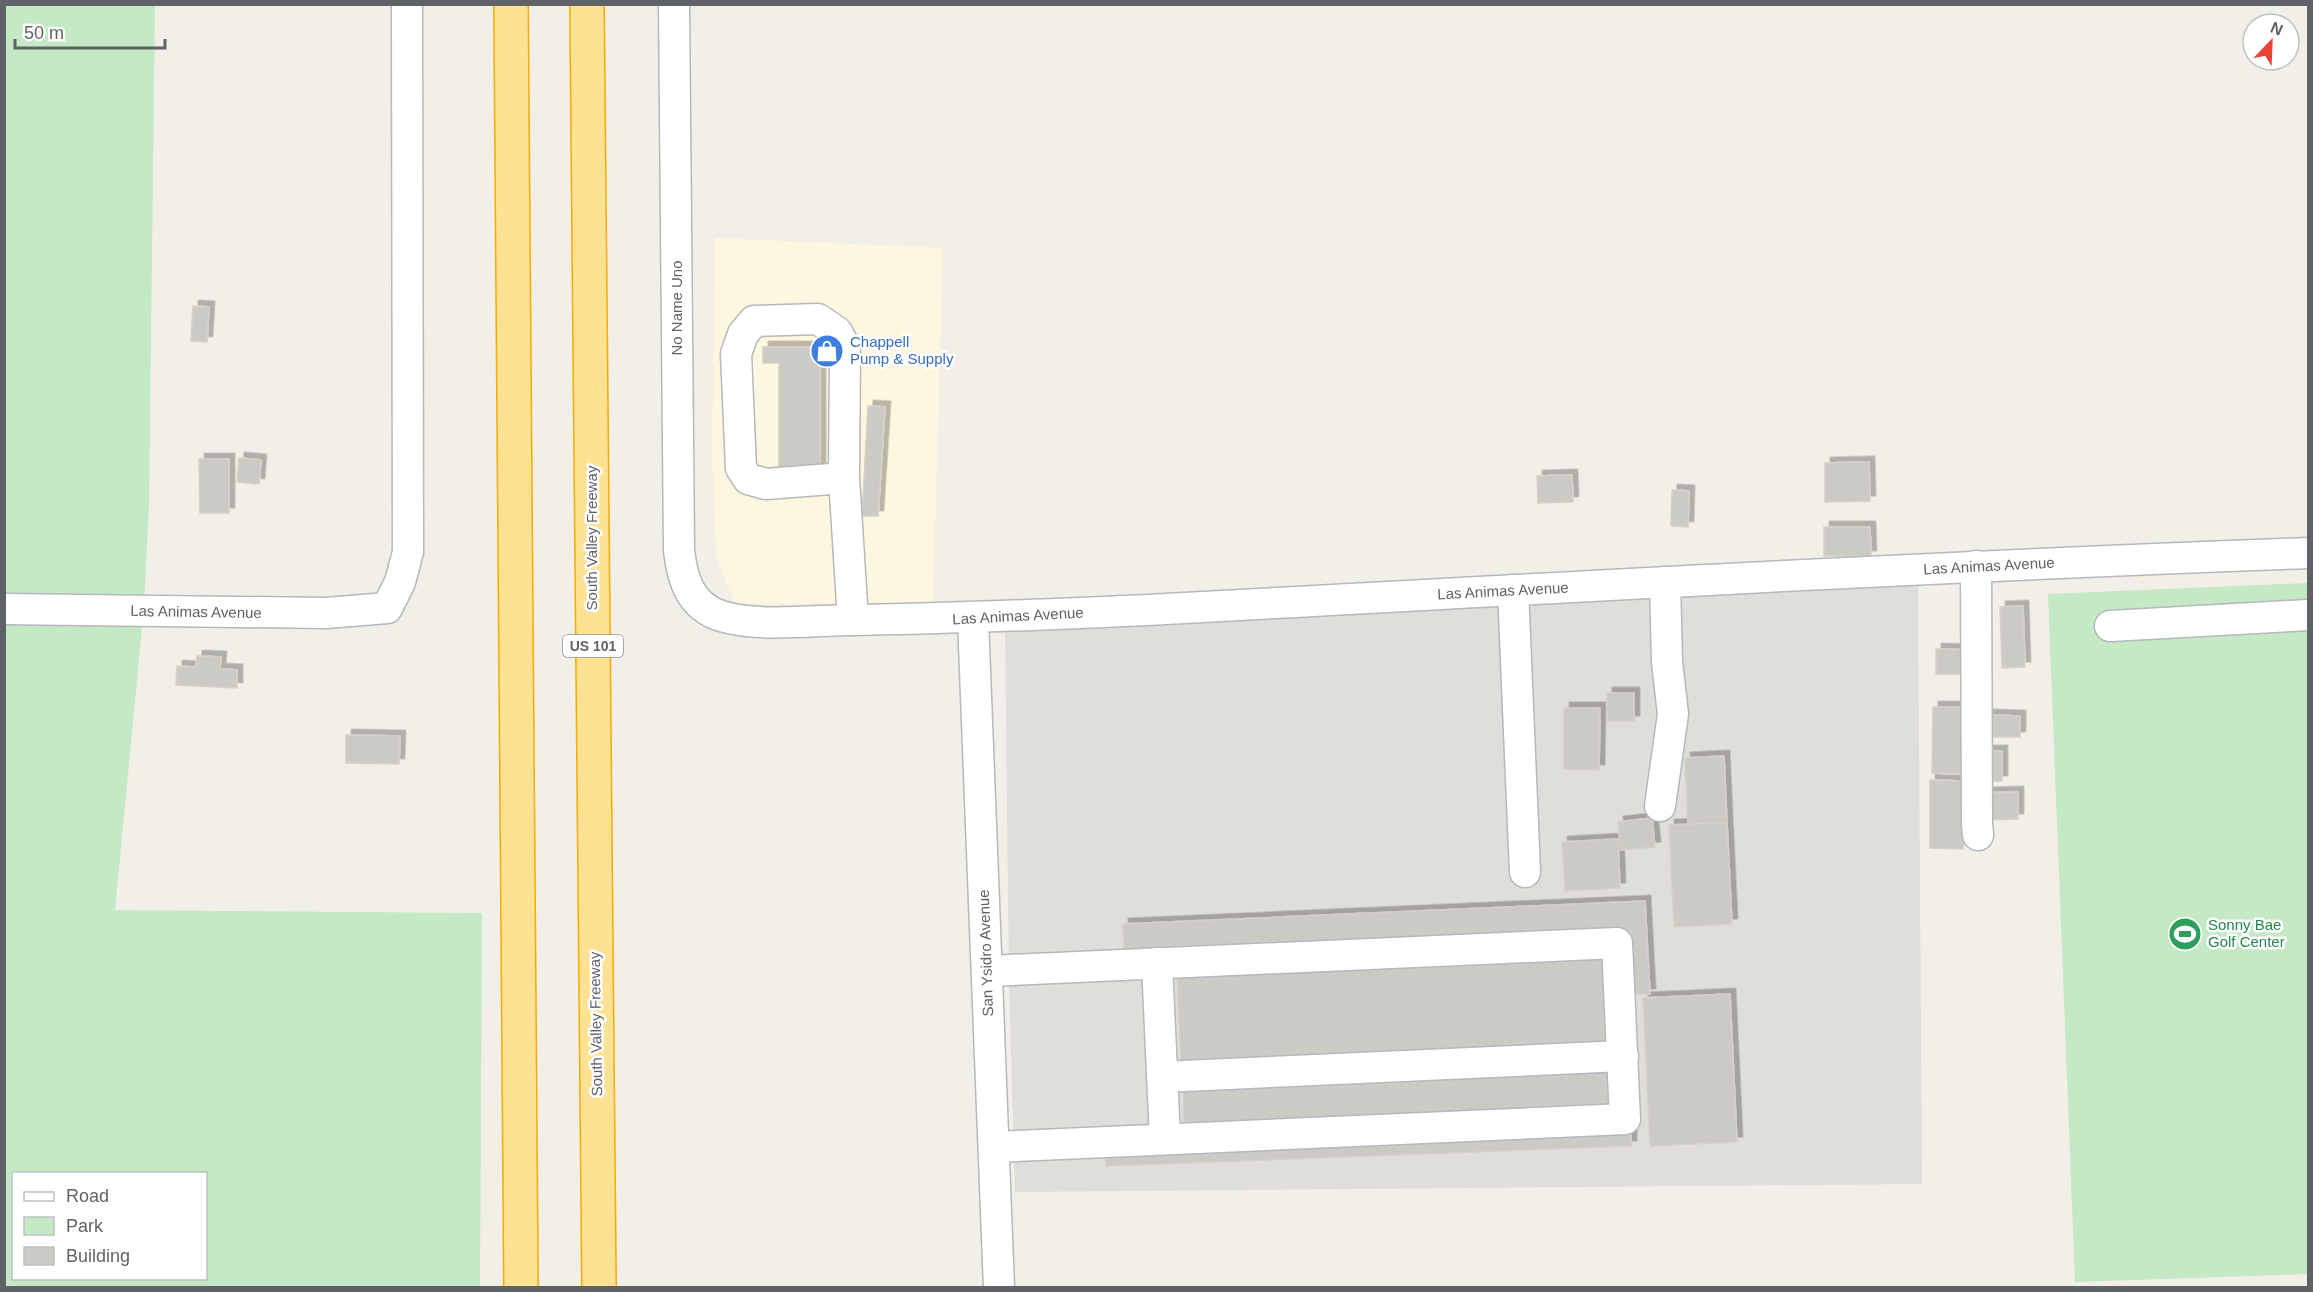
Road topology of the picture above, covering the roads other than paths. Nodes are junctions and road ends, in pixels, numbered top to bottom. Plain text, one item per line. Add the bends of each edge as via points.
1 (510, 4) edge
2 (587, 4) edge
3 (674, 4) edge
4 (405, 9) edge
5 (844, 478) junction
6 (2308, 553) edge
7 (1976, 566) junction
8 (1665, 582) junction
9 (1513, 590) junction
10 (701, 606) joint
11 (4, 609) edge
12 (2308, 615) edge
13 (973, 619) junction
14 (853, 620) junction
15 (2110, 626) dead end
16 (1660, 806) dead end
17 (1978, 835) dead end
18 (1525, 872) dead end
19 (1157, 963) junction
20 (987, 971) junction
21 (1623, 1056) junction
22 (1162, 1077) junction
23 (1165, 1139) junction
24 (994, 1147) junction
25 (521, 1287) edge
26 (599, 1287) edge
27 (999, 1287) edge

1 - 25 highway
2 - 26 highway, South Valley Freeway / US 101
3 - 10 street, No Name Uno via 679,550 689,592
4 - 11 street, Las Animas Avenue via 408,552 400,582 387,608 326,614
5 - 5 street via 845,347 837,332 818,319 754,321 743,334 736,354 741,468 748,479 766,484
5 - 14 street
6 - 7 street, Las Animas Avenue
7 - 8 street, Las Animas Avenue
7 - 17 street
8 - 9 street, Las Animas Avenue
8 - 16 street via 1673,714
9 - 13 street, Las Animas Avenue
9 - 18 street
10 - 14 street, Las Animas Avenue via 718,615 755,621
12 - 15 street
13 - 14 street, Las Animas Avenue
13 - 20 street, San Ysidro Avenue
19 - 20 street
19 - 21 street via 1617,943
19 - 22 street
20 - 24 street, San Ysidro Avenue
21 - 22 street
21 - 23 street via 1625,1119
22 - 23 street
23 - 24 street
24 - 27 street, San Ysidro Avenue

